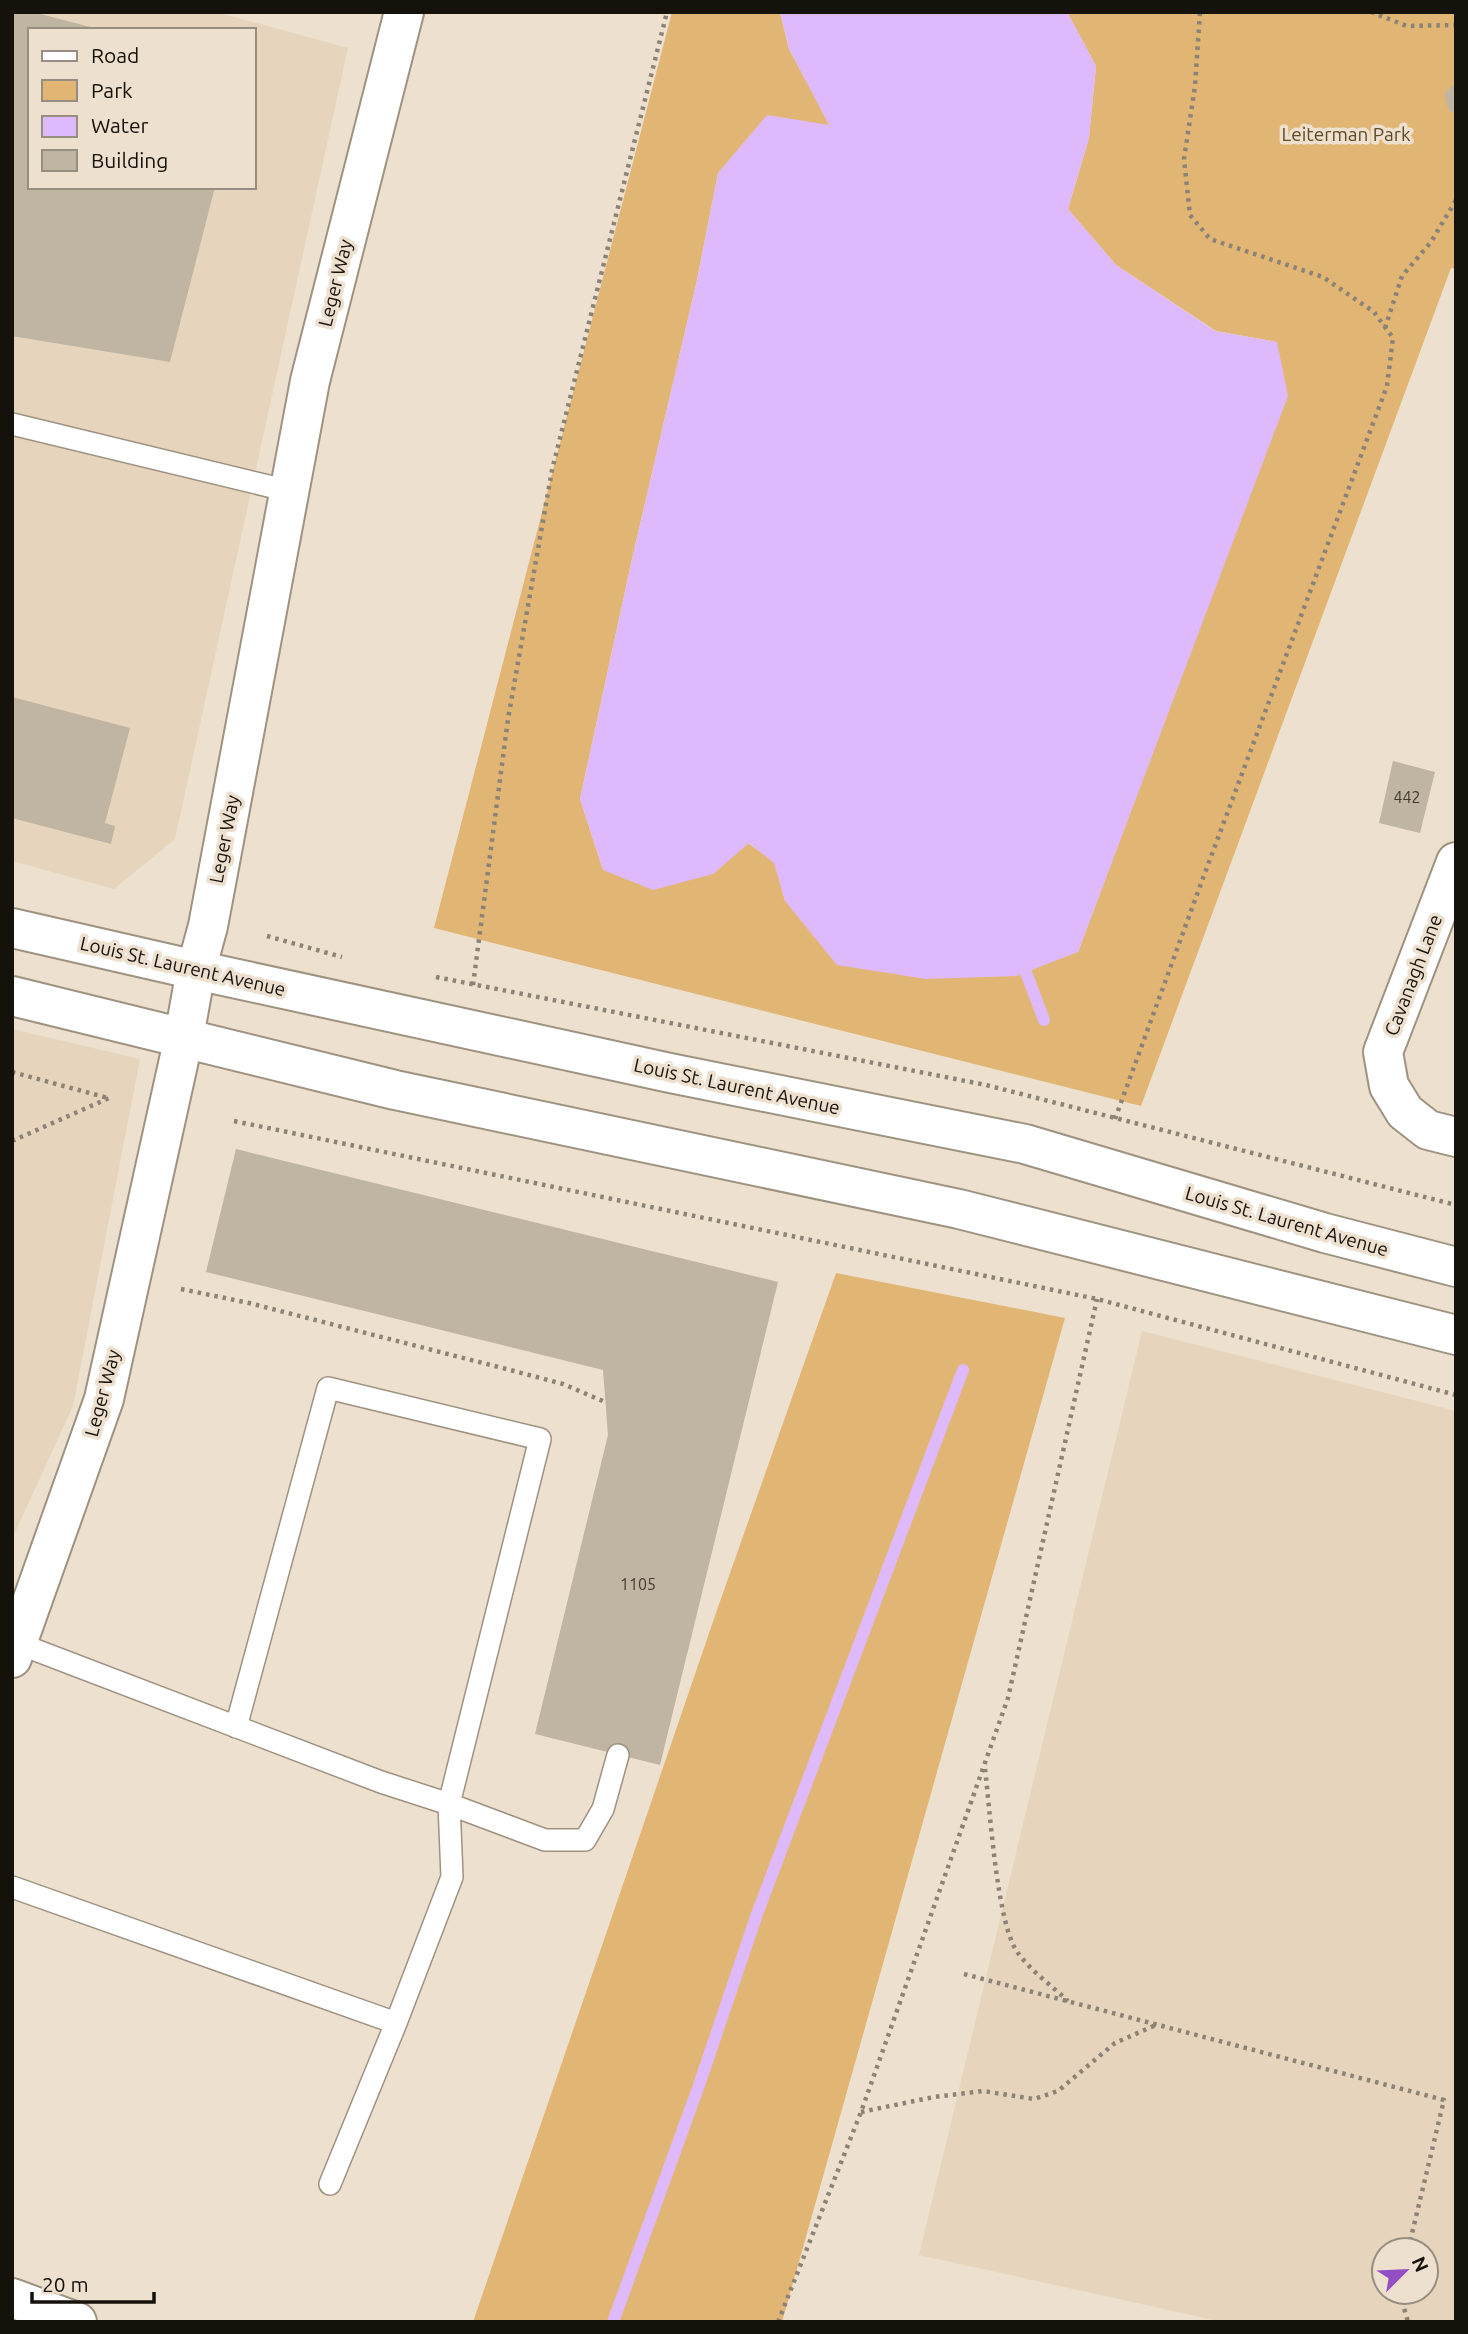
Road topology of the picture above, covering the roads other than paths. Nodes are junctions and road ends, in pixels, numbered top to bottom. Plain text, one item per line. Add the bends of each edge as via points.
1 (404, 12) edge
2 (12, 424) edge
3 (289, 491) junction
4 (1456, 862) edge
5 (12, 928) edge
6 (196, 970) junction
7 (12, 996) edge
8 (184, 1037) junction
9 (1456, 1137) edge
10 (1456, 1267) edge
11 (1456, 1335) edge
12 (15, 1650) edge
13 (236, 1727) junction
14 (618, 1755) dead end
15 (449, 1804) junction
16 (12, 1887) edge
17 (396, 2024) junction
18 (330, 2184) dead end
19 (12, 2298) edge
20 (77, 2322) edge

1 - 3 main road, Leger Way via 310,381
2 - 3 lane
3 - 6 main road, Leger Way
4 - 9 main road, Cavanagh Lane via 1383,1052 1389,1086 1405,1112 1428,1130
5 - 6 main road, Louis St. Laurent Avenue
6 - 8 main road, Leger Way
6 - 10 main road, Louis St. Laurent Avenue via 1025,1144
7 - 8 main road
8 - 11 main road via 395,1090 960,1209
8 - 12 main road, Leger Way via 104,1399
12 - 13 lane
13 - 15 lane
13 - 15 lane via 328,1388 540,1439
14 - 15 lane via 603,1809 585,1840 545,1840
15 - 17 lane via 452,1877
16 - 17 lane
17 - 18 lane
19 - 20 main road

